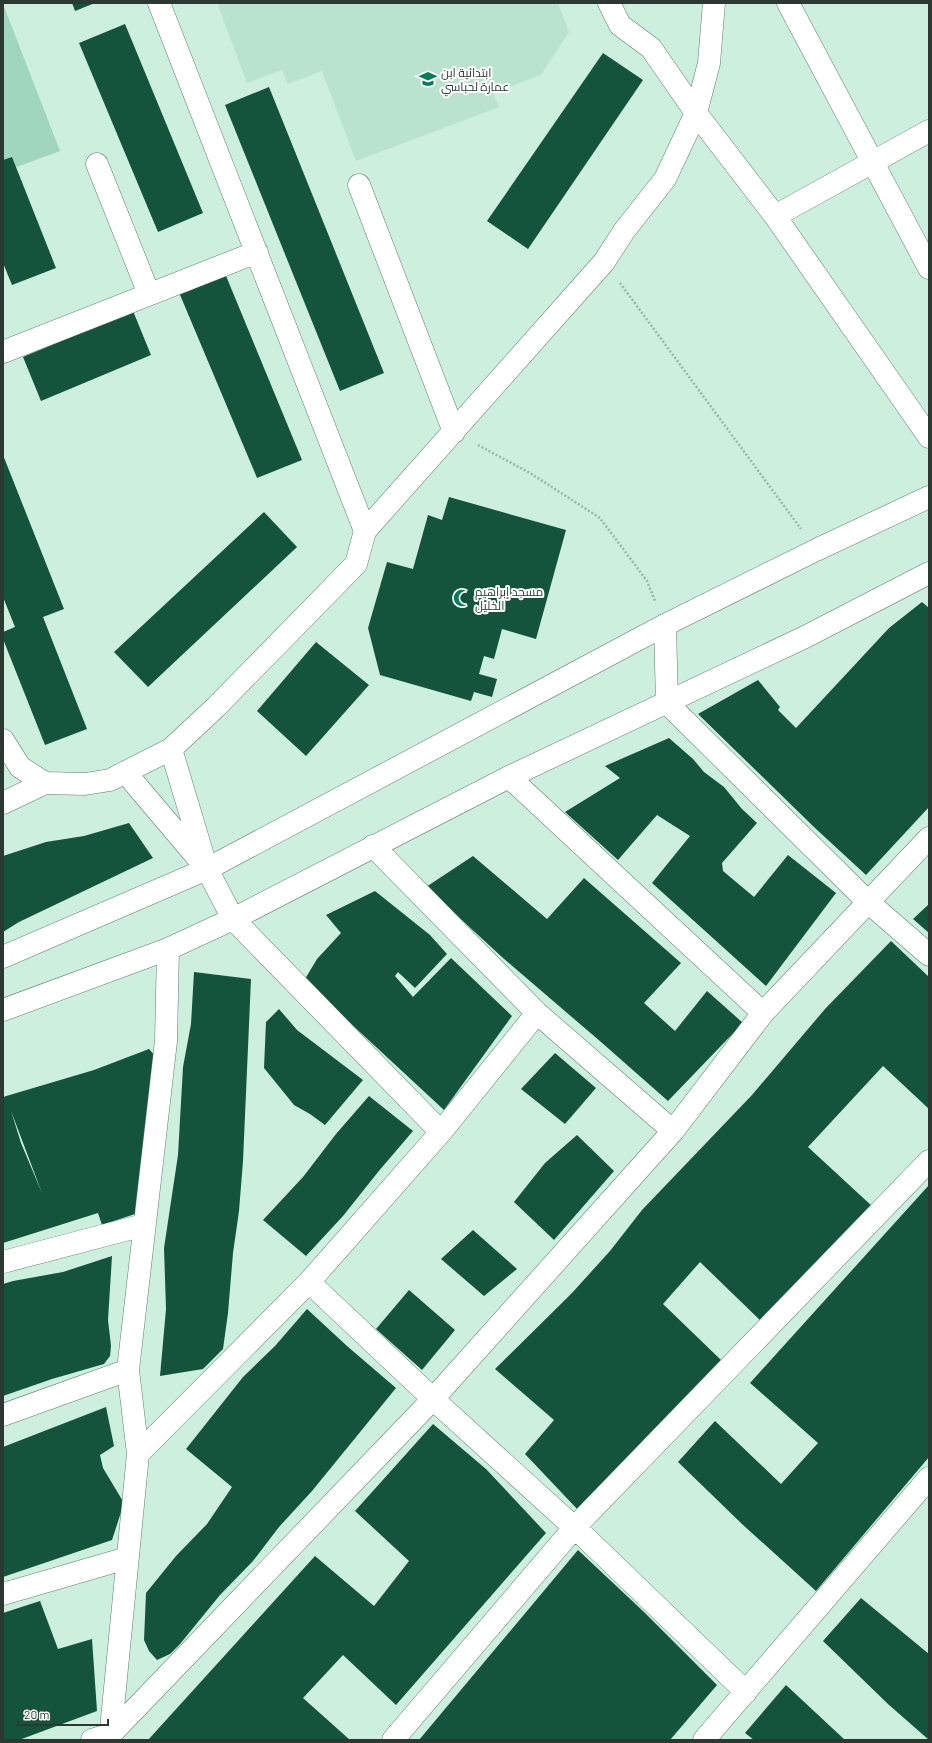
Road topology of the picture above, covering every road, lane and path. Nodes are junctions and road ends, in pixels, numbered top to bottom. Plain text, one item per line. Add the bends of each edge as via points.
1 (159, 3) edge
2 (609, 3) edge
3 (714, 3) edge
4 (788, 3) edge
5 (696, 113) junction
6 (929, 131) edge
7 (872, 162) junction
8 (97, 164) dead end
9 (359, 185) dead end
10 (775, 216) junction
11 (257, 252) junction
12 (604, 262) junction
13 (929, 268) edge
14 (149, 294) junction
15 (3, 352) edge
16 (454, 432) junction
17 (929, 437) edge
18 (929, 497) edge
19 (365, 531) junction
20 (816, 550) junction
21 (929, 573) edge
22 (665, 626) junction
23 (667, 703) junction
24 (3, 740) edge
25 (171, 749) junction
26 (125, 772) junction
27 (509, 777) junction
28 (45, 783) junction
29 (3, 803) edge
30 (929, 838) edge
31 (373, 846) junction
32 (207, 869) junction
33 (868, 902) junction
34 (232, 919) junction
35 (168, 948) junction
36 (929, 955) edge
37 (3, 957) edge
38 (3, 1010) edge
39 (537, 1013) junction
40 (764, 1013) junction
41 (673, 1131) junction
42 (441, 1132) junction
43 (929, 1161) edge
44 (144, 1225) junction
45 (3, 1262) edge
46 (309, 1282) junction
47 (128, 1370) junction
48 (433, 1399) junction
49 (3, 1415) edge
50 (138, 1454) junction
51 (929, 1478) edge
52 (574, 1528) junction
53 (127, 1558) junction
54 (3, 1594) edge
55 (746, 1692) junction
56 (104, 1738) edge
57 (393, 1740) edge
58 (704, 1740) edge

1 - 11 street
2 - 5 street via 620,25 651,48
3 - 5 street via 709,62
4 - 7 street
5 - 10 street
5 - 12 street via 665,178 624,231
6 - 7 street
7 - 10 street
7 - 13 street
8 - 14 street
9 - 16 street
10 - 17 street
11 - 14 street
11 - 19 street
12 - 16 street
12 - 20 path
14 - 15 street
16 - 19 street
16 - 22 path via 530,473 600,518 647,581
18 - 20 street
19 - 25 street via 356,564 216,707
20 - 22 street
21 - 23 street
22 - 23 street
22 - 32 street
23 - 27 street
23 - 33 street
24 - 28 street via 20,767
25 - 26 street
25 - 32 street
26 - 28 street via 110,780 85,784
26 - 32 street
27 - 31 street
27 - 40 street
28 - 29 street
30 - 33 street
31 - 34 street
31 - 39 street
32 - 34 street
32 - 37 street
33 - 36 street
33 - 40 street
34 - 35 street
34 - 42 street
35 - 38 street
35 - 44 street via 166,1041
39 - 41 street
39 - 42 street
40 - 41 street
41 - 48 street
42 - 46 street
43 - 52 street
44 - 45 street
44 - 47 street
46 - 48 street
46 - 50 street
47 - 49 street
47 - 50 street
48 - 52 street
48 - 56 street
50 - 53 street
51 - 55 street
52 - 55 street
52 - 57 street
53 - 54 street
53 - 56 street
55 - 58 street

